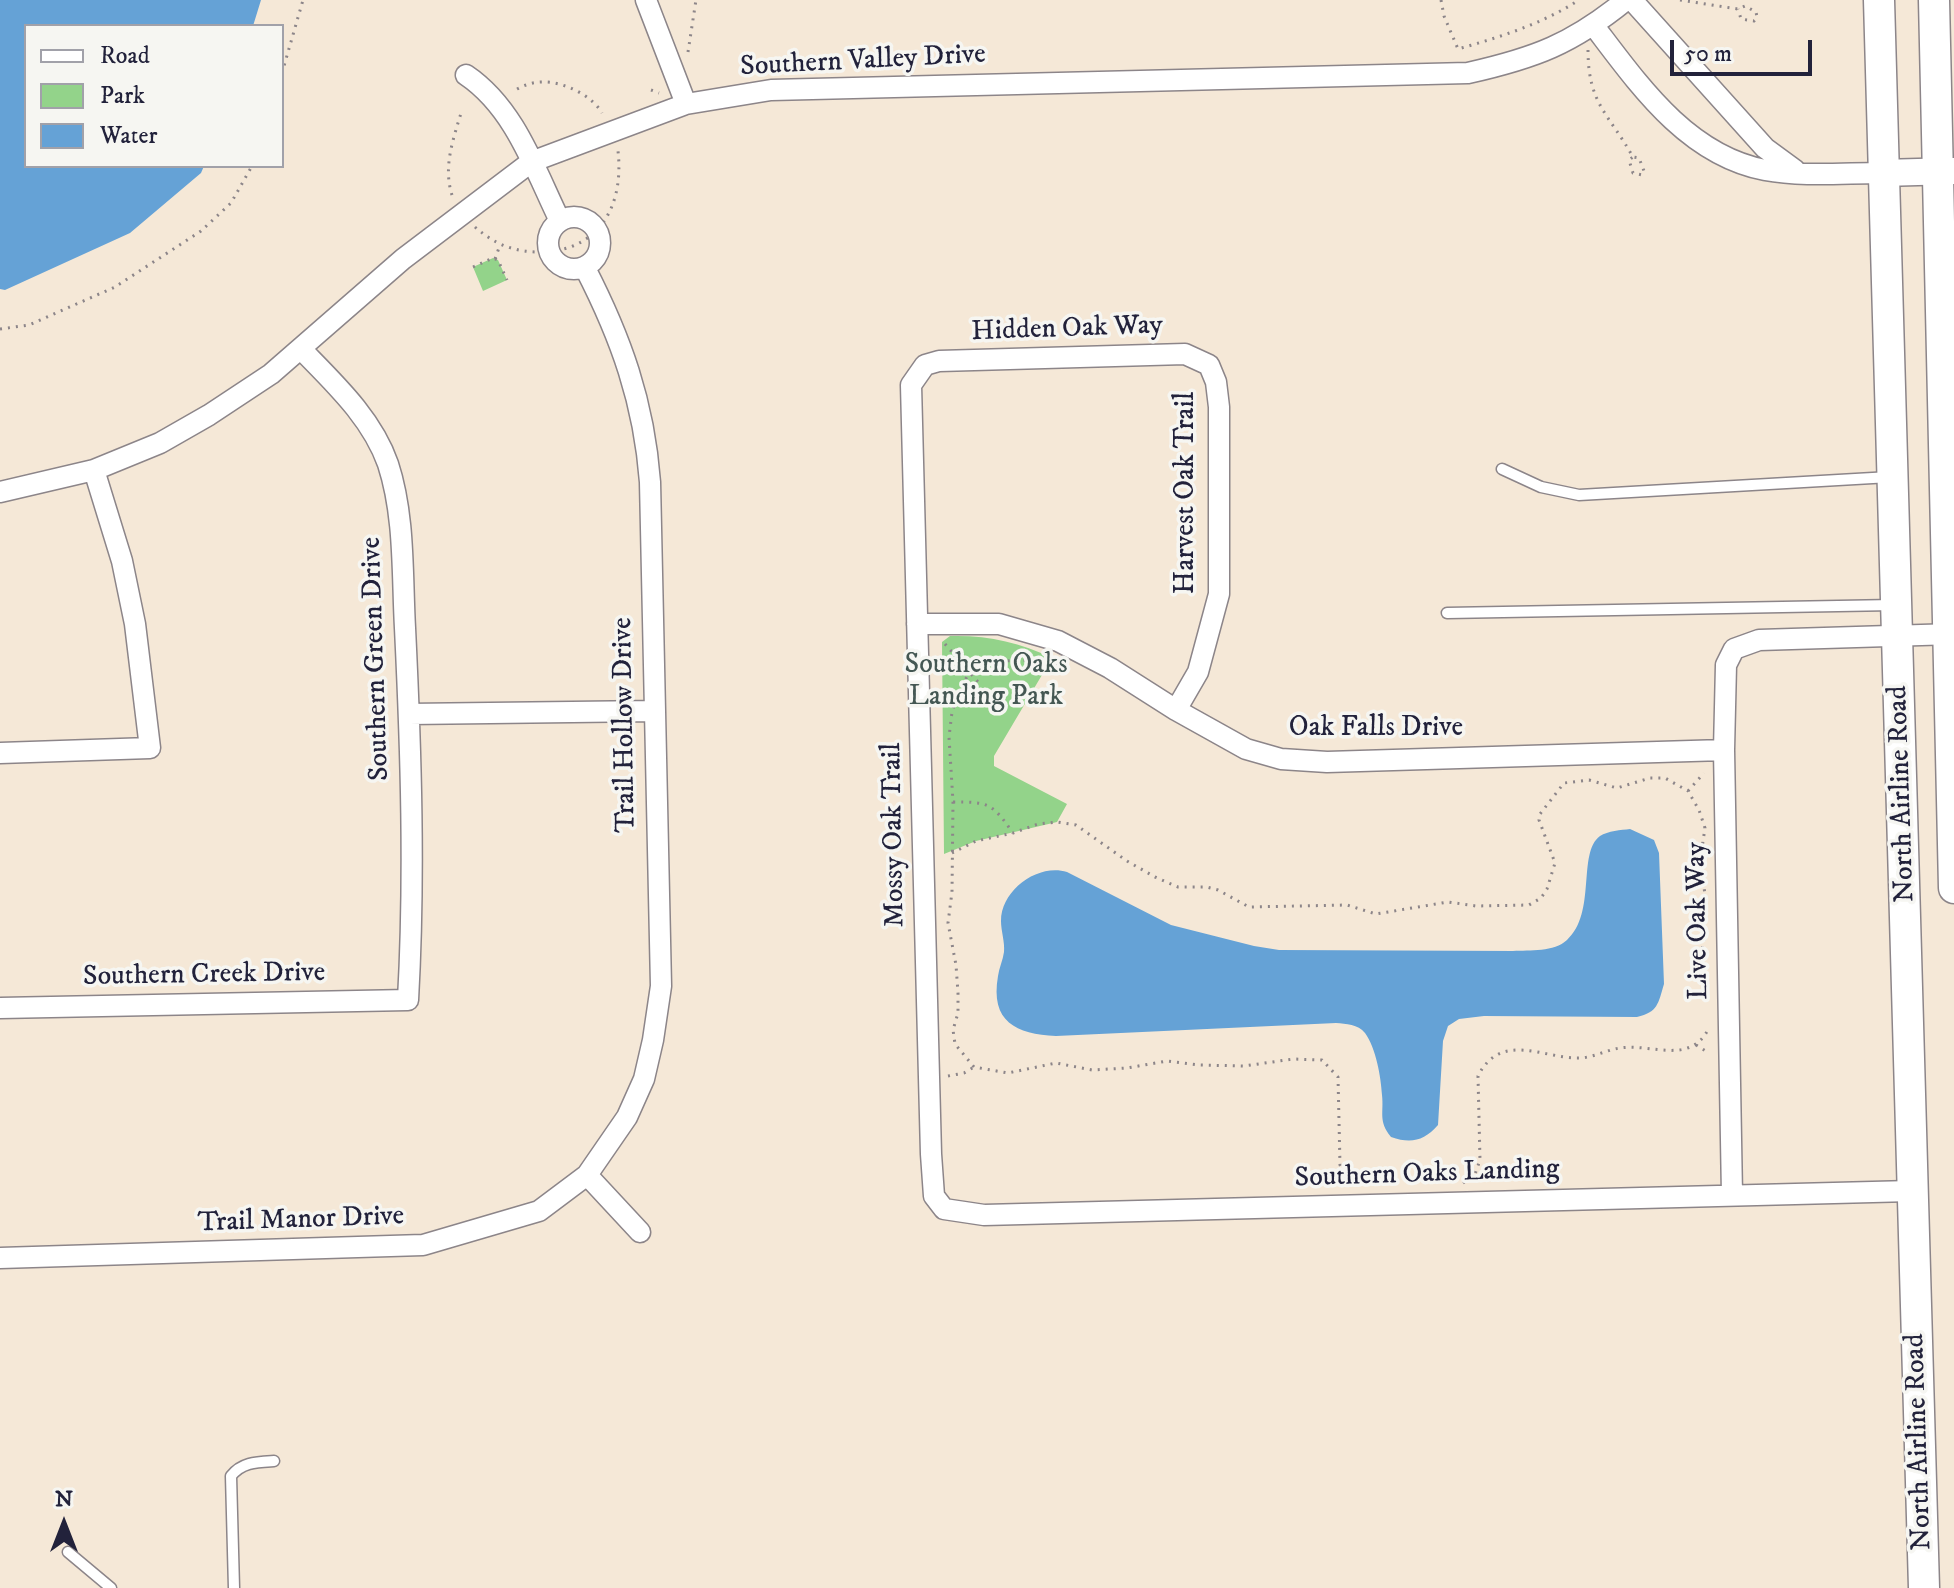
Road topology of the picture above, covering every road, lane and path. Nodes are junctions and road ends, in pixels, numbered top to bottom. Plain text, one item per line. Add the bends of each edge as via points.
1 (303, 0) edge
2 (646, 0) edge
3 (696, 0) edge
4 (1441, 0) edge
5 (1579, 0) edge
6 (1626, 0) edge
7 (1632, 0) edge
8 (1680, 0) edge
9 (1879, 0) edge
10 (1934, 0) edge
11 (1738, 9) junction
12 (1588, 29) junction
13 (689, 61) dead end
14 (284, 66) edge
15 (466, 75) dead end
16 (517, 89) dead end
17 (686, 104) junction
18 (461, 113) dead end
19 (602, 113) dead end
20 (1633, 157) junction
21 (531, 162) junction
22 (251, 168) edge
23 (1946, 171) edge
24 (1799, 173) junction
25 (1882, 173) junction
26 (453, 196) dead end
27 (560, 221) junction
28 (500, 245) dead end
29 (495, 259) junction
30 (473, 267) dead end
31 (585, 268) junction
32 (507, 280) dead end
33 (0, 329) edge
34 (301, 349) junction
35 (925, 365) joint
36 (1209, 365) joint
37 (1502, 469) dead end
38 (94, 470) junction
39 (1892, 477) junction
40 (0, 492) edge
41 (1896, 605) junction
42 (1447, 613) dead end
43 (922, 624) junction
44 (1952, 634) edge
45 (1897, 636) junction
46 (1057, 664) dead end
47 (970, 672) junction
48 (979, 683) dead end
49 (1176, 710) junction
50 (653, 711) junction
51 (409, 714) junction
52 (1724, 750) junction
53 (0, 753) edge
54 (953, 802) junction
55 (1013, 833) junction
56 (952, 853) junction
57 (1954, 888) edge
58 (1708, 910) dead end
59 (1710, 920) dead end
60 (1710, 999) dead end
61 (408, 1000) joint
62 (0, 1008) edge
63 (1710, 1025) dead end
64 (974, 1067) junction
65 (929, 1077) junction
66 (587, 1175) junction
67 (1463, 1183) dead end
68 (1363, 1187) dead end
69 (1911, 1191) junction
70 (1732, 1195) junction
71 (944, 1209) joint
72 (640, 1232) dead end
73 (0, 1258) edge
74 (274, 1461) dead end
75 (68, 1552) dead end
76 (111, 1588) edge
77 (234, 1588) edge
78 (1924, 1588) edge

1 - 14 path
2 - 17 street
3 - 13 path
4 - 5 path via 1458,49 1503,36
6 - 12 street, Southern Valley Drive
7 - 24 street via 1765,148
8 - 11 path
9 - 25 main road, North Airline Road
10 - 23 main road, North Airline Road
11 - 11 path via 1741,19 1757,17 1752,8
12 - 17 street, Southern Valley Drive via 1555,48 1468,73 771,90
12 - 20 path via 1590,86
12 - 24 street via 1704,146 1765,170
15 - 21 street via 501,106
16 - 19 path via 544,81 557,84 590,100
17 - 21 street, Southern Valley Drive
18 - 26 path via 447,174
20 - 20 path via 1629,167 1642,175 1643,164
21 - 27 street
21 - 34 street, Southern Valley Drive via 403,259
22 - 33 path via 231,203 211,222 127,279 29,325
23 - 25 street
23 - 44 main road, North Airline Road
24 - 25 street
25 - 39 main road, North Airline Road
27 - 31 street via 547,243 552,260 567,269
27 - 31 street via 577,217 597,231 600,248
28 - 29 path
29 - 30 path
29 - 32 path
31 - 50 street, Trail Hollow Drive via 615,328 647,441
34 - 38 street, Southern Valley Drive via 209,415 160,443
34 - 51 street, Southern Green Drive via 367,420 388,464 400,522
35 - 36 street, Hidden Oak Way via 1185,354
35 - 43 street, Mossy Oak Trail via 911,385
36 - 49 street, Harvest Oak Trail via 1219,407 1219,594 1198,672
37 - 39 lane via 1541,487 1579,495
38 - 40 street, Southern Valley Drive
38 - 53 street via 135,624 150,748
39 - 41 main road, North Airline Road
41 - 42 lane
41 - 45 main road, North Airline Road
43 - 47 path
43 - 49 street, Oak Falls Drive via 999,624 1058,641
43 - 65 street, Mossy Oak Trail
44 - 45 street
44 - 57 main road, North Airline Road
45 - 52 street, Live Oak Way via 1759,640 1734,649 1726,665
45 - 69 main road, North Airline Road via 1911,1031
46 - 47 path via 1000,661
47 - 48 path
47 - 54 path via 952,712
49 - 52 street, Oak Falls Drive via 1246,749 1281,759
50 - 51 street
50 - 66 street, Trail Hollow Drive via 661,986 644,1079 627,1117
51 - 61 street, Southern Green Drive
52 - 70 street, Live Oak Way
54 - 55 path via 989,804
54 - 56 path
55 - 56 path
55 - 58 path via 1038,824 1076,825 1155,877 1178,887 1218,890 1263,909 1347,905 1376,914 1448,902 1529,905 1541,898 1554,872 1553,854 1539,820 1564,783 1589,780 1617,788 1665,778 1688,791 1705,828 1700,875
56 - 64 path via 948,923 958,993 953,1030 955,1044
59 - 60 path via 1700,956
61 - 62 street, Southern Creek Drive
63 - 67 path via 1696,1045 1665,1053 1633,1047 1575,1058 1543,1051 1497,1054 1478,1076 1480,1160 1475,1174
64 - 65 path
64 - 68 path via 1008,1073 1056,1063 1092,1070 1167,1061 1244,1066 1322,1060 1338,1077 1340,1165 1345,1176
65 - 71 street, Mossy Oak Trail via 934,1196
66 - 72 street
66 - 73 street, Trail Manor Drive via 539,1211 423,1245
69 - 70 street, Southern Oaks Landing
69 - 78 main road, North Airline Road
70 - 71 street, Southern Oaks Landing via 984,1215
74 - 77 lane via 254,1462 231,1476
75 - 76 lane

